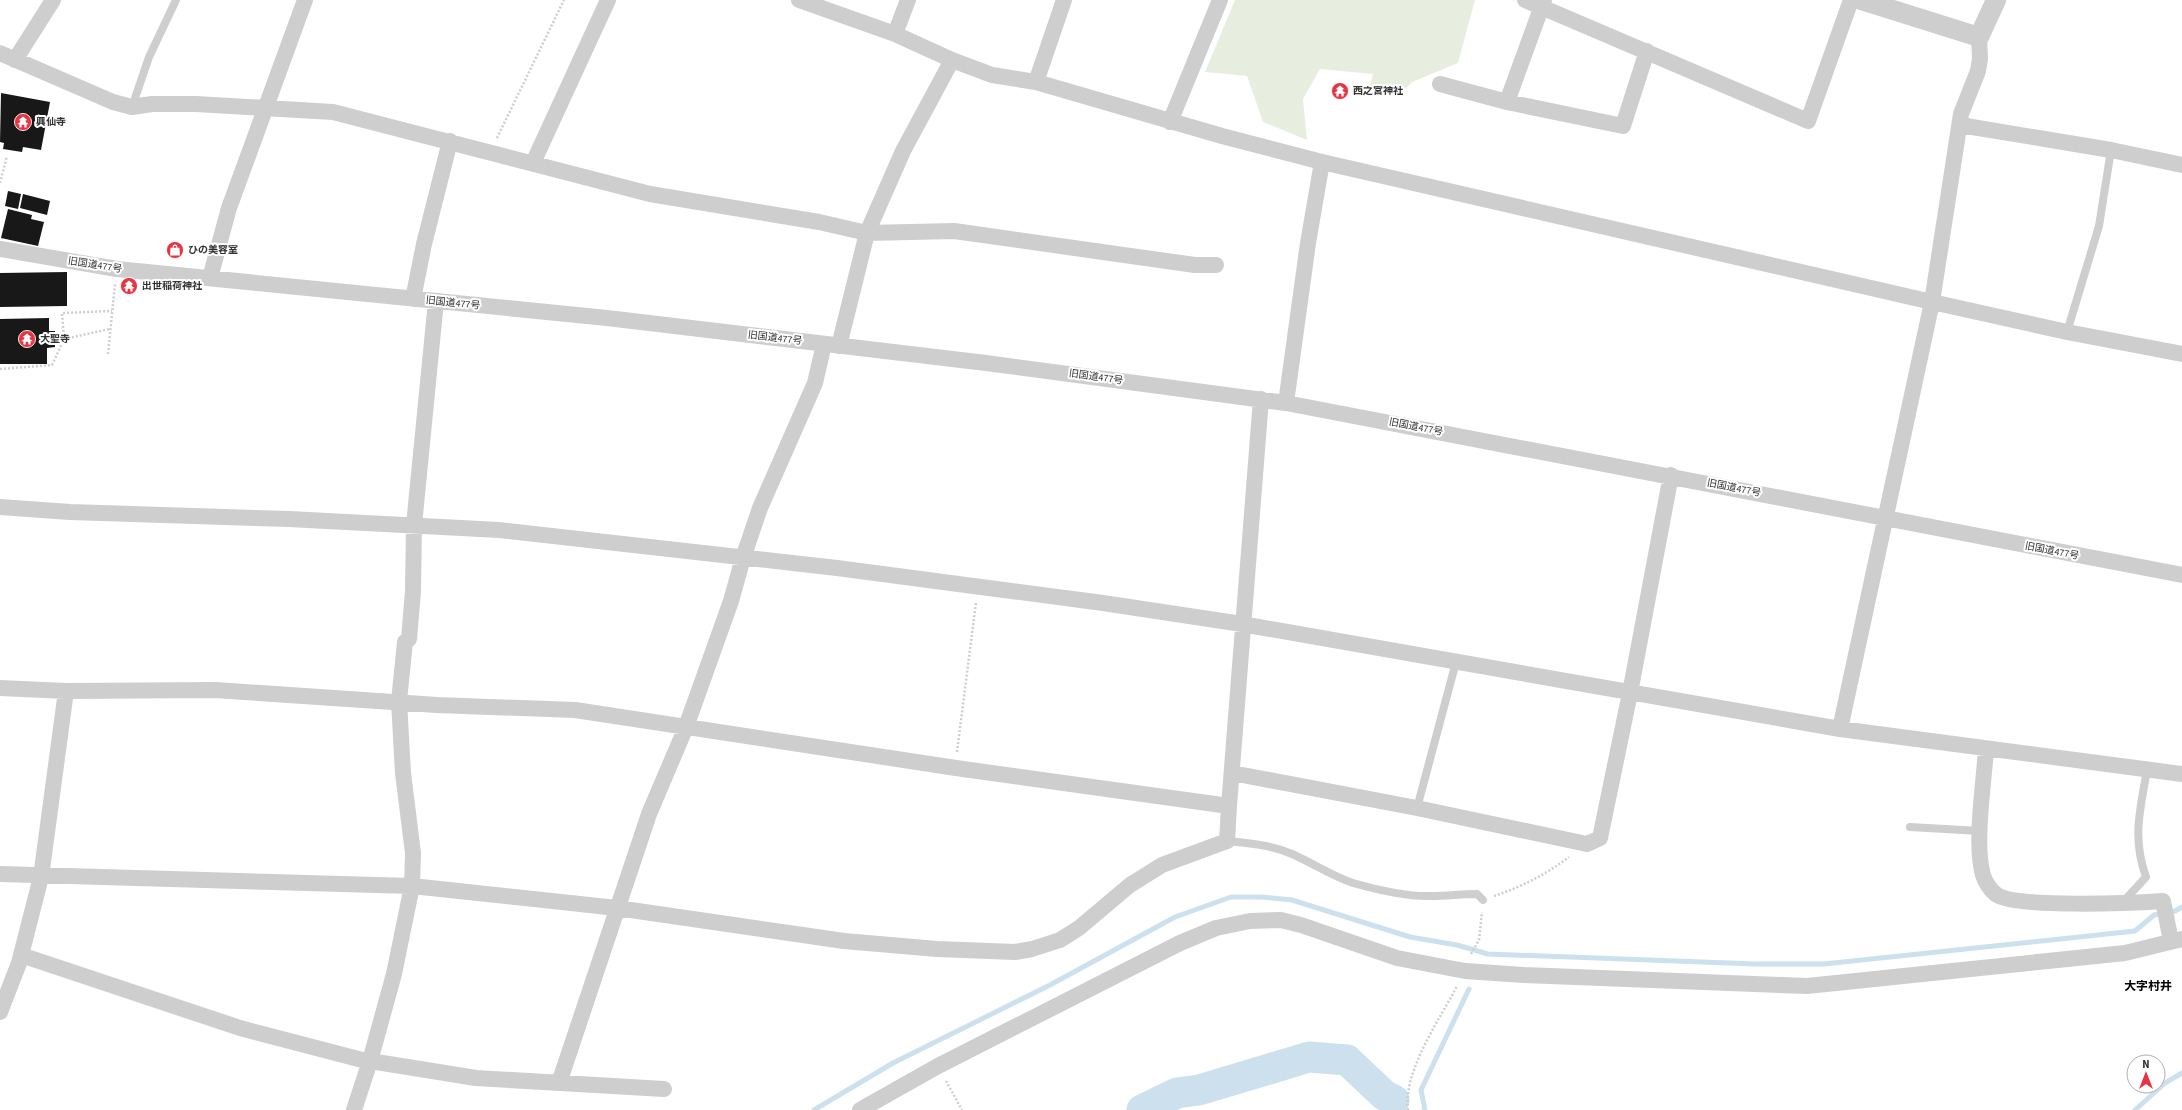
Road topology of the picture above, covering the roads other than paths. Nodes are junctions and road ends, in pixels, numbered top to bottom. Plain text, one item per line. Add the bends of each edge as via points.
1 (53, 0) edge
2 (176, 0) edge
3 (305, 0) edge
4 (608, 0) edge
5 (799, 0) edge
6 (908, 0) edge
7 (1064, 0) edge
8 (1220, 0) edge
9 (1525, 0) edge
10 (1851, 0) edge
11 (1861, 0) edge
12 (1996, 0) edge
13 (1543, 4) edge
14 (895, 34) junction
15 (1979, 37) junction
16 (1647, 51) junction
17 (0, 53) edge
18 (15, 60) junction
19 (952, 60) junction
20 (1036, 82) junction
21 (1440, 84) dead end
22 (1507, 102) junction
23 (132, 107) junction
24 (266, 107) junction
25 (1170, 122) junction
26 (1960, 125) junction
27 (450, 141) junction
28 (2110, 150) junction
29 (1322, 162) junction
30 (533, 163) junction
31 (2182, 164) edge
32 (867, 232) junction
33 (0, 249) edge
34 (1216, 265) dead end
35 (210, 278) junction
36 (413, 299) junction
37 (436, 301) junction
38 (1932, 302) junction
39 (2066, 332) junction
40 (831, 345) junction
41 (2182, 354) edge
42 (1261, 399) junction
43 (1286, 403) junction
44 (1670, 475) junction
45 (0, 506) edge
46 (1887, 518) junction
47 (414, 525) junction
48 (743, 558) junction
49 (2182, 575) edge
50 (1242, 624) junction
51 (1456, 662) junction
52 (0, 688) edge
53 (66, 692) junction
54 (1630, 693) junction
55 (399, 701) junction
56 (686, 727) junction
57 (1840, 729) junction
58 (1986, 749) junction
59 (2147, 770) junction
60 (1232, 773) junction
61 (2182, 774) edge
62 (1229, 806) junction
63 (1417, 808) junction
64 (1910, 826) dead end
65 (1980, 831) junction
66 (1226, 841) junction
67 (0, 874) edge
68 (41, 877) junction
69 (412, 886) junction
70 (1483, 900) road end
71 (2122, 902) junction
72 (617, 908) junction
73 (2174, 937) edge
74 (21, 955) junction
75 (0, 1012) edge
76 (370, 1062) junction
77 (559, 1083) junction
78 (664, 1088) dead end
79 (354, 1110) edge
80 (860, 1110) edge

1 - 18 street
2 - 23 lane via 149,57
3 - 24 street
4 - 30 street
5 - 14 street
6 - 14 street
7 - 20 street
8 - 25 street
9 - 13 street
10 - 16 street via 1808,121
11 - 15 street
12 - 15 street
13 - 16 street
13 - 22 street
14 - 19 street
15 - 26 street via 1978,71 1964,103
16 - 22 street via 1622,126
17 - 18 street
18 - 23 street via 113,102
19 - 20 street via 992,75
19 - 32 street via 903,151
20 - 25 street
21 - 22 street
23 - 24 street via 168,104
24 - 27 street via 333,112
24 - 35 street via 229,208
25 - 29 street
26 - 28 street
26 - 38 street
27 - 30 street
27 - 36 street
28 - 31 street
28 - 39 lane via 2099,226
29 - 38 street
29 - 43 street
30 - 32 street via 650,194
32 - 34 street via 954,231 1195,265
32 - 40 street
33 - 35 street, 旧国道477号 via 117,269
35 - 36 street, 旧国道477号
36 - 37 street, 旧国道477号
37 - 40 street, 旧国道477号 via 607,318
37 - 47 street
38 - 39 street
38 - 46 street
39 - 41 street
40 - 42 street, 旧国道477号
40 - 48 street via 802,416 771,481
42 - 43 street, 旧国道477号
42 - 50 street via 1250,555
43 - 44 street, 旧国道477号
44 - 46 street, 旧国道477号
44 - 54 street
45 - 47 street via 85,513
46 - 49 street, 旧国道477号
46 - 57 street
47 - 48 street via 499,530
47 - 55 street via 409,640 405,642
48 - 50 street via 978,585
48 - 56 street via 731,601
50 - 51 street
50 - 60 street
51 - 54 street
51 - 63 lane
52 - 53 street
53 - 55 street via 215,690
53 - 68 street
54 - 57 street
54 - 63 street via 1600,838 1587,844
55 - 56 street via 575,710
55 - 69 street via 413,853
56 - 62 street
56 - 72 street via 649,814
57 - 58 street
58 - 59 street
58 - 65 street
59 - 61 street
59 - 71 lane via 2137,831 2139,858 2146,877
60 - 62 street
60 - 63 street
62 - 66 street
64 - 65 lane
65 - 71 street via 1983,876 1998,895 2023,902
66 - 70 lane via 1261,844 1293,854 1318,869 1352,883 1378,889 1430,896 1477,894
66 - 72 street via 1162,865 1130,885 1079,928 1060,940 1016,952 937,949 844,941
67 - 68 street
68 - 69 street
68 - 74 street
69 - 72 street
69 - 76 street via 394,974
71 - 73 street via 2163,902
72 - 77 street
73 - 80 street via 2125,953 1807,986 1467,965 1397,958 1282,920 1250,921 1202,933 938,1066
74 - 75 street
74 - 76 street via 240,1028
76 - 77 street via 476,1078
76 - 79 street
77 - 78 street

